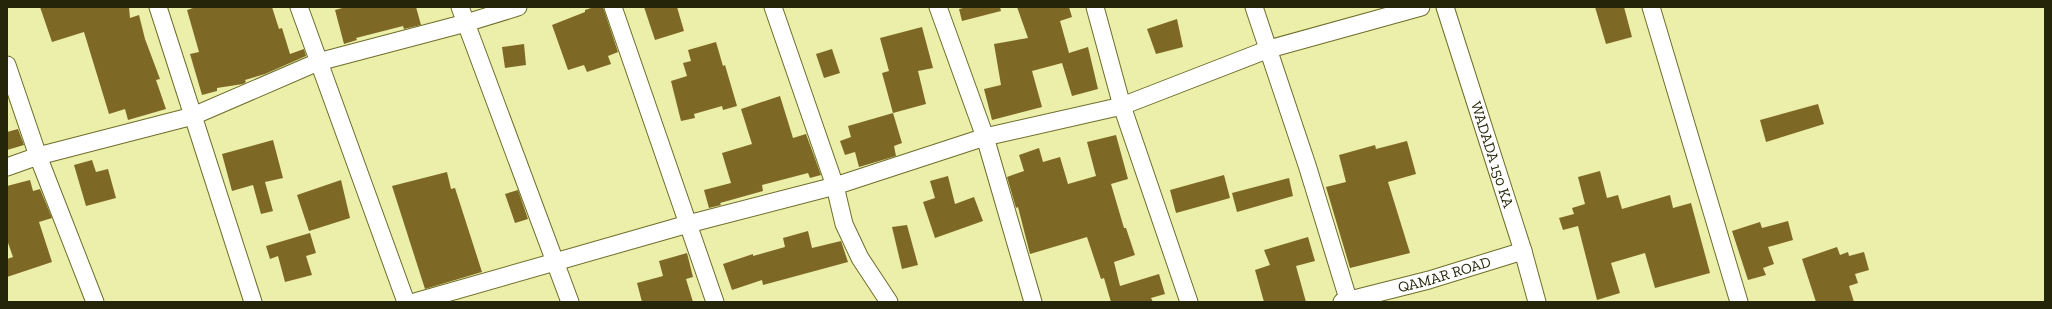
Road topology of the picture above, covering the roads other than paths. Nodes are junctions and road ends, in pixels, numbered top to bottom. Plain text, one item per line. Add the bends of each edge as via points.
1 (158, 7) edge
2 (299, 7) edge
3 (460, 7) edge
4 (518, 7) edge
5 (613, 7) edge
6 (773, 7) edge
7 (938, 7) edge
8 (1095, 7) edge
9 (1254, 7) edge
10 (1421, 7) edge
11 (1445, 7) edge
12 (1651, 7) edge
13 (466, 23) junction
14 (1269, 48) junction
15 (318, 62) junction
16 (7, 66) edge
17 (1122, 106) junction
18 (193, 116) junction
19 (984, 138) junction
20 (38, 156) junction
21 (7, 167) edge
22 (835, 186) junction
23 (688, 224) junction
24 (1523, 251) junction
25 (556, 261) junction
26 (1346, 301) edge
27 (95, 302) edge
28 (253, 302) edge
29 (406, 302) edge
30 (415, 302) edge
31 (570, 302) edge
32 (715, 302) edge
33 (889, 302) edge
34 (1033, 302) edge
35 (1188, 302) edge
36 (1537, 302) edge
37 (1739, 302) edge

1 - 18 street
2 - 15 street
3 - 13 street
4 - 13 street
5 - 23 street
6 - 22 street
7 - 19 street
8 - 17 street
9 - 14 street
10 - 14 street
11 - 24 street, WADADA 150 KA
12 - 37 street
13 - 15 street
13 - 25 street
14 - 17 street
14 - 26 street
15 - 18 street
15 - 29 street
16 - 20 street
17 - 19 street
17 - 35 street
18 - 20 street
18 - 28 street
19 - 22 street
19 - 34 street
20 - 21 street
20 - 27 street
22 - 23 street
22 - 33 street via 844,224 860,258
23 - 25 street
23 - 32 street
24 - 26 street, QAMAR ROAD via 1429,280
24 - 36 street, WADADA 150 KA
25 - 30 street
25 - 31 street

